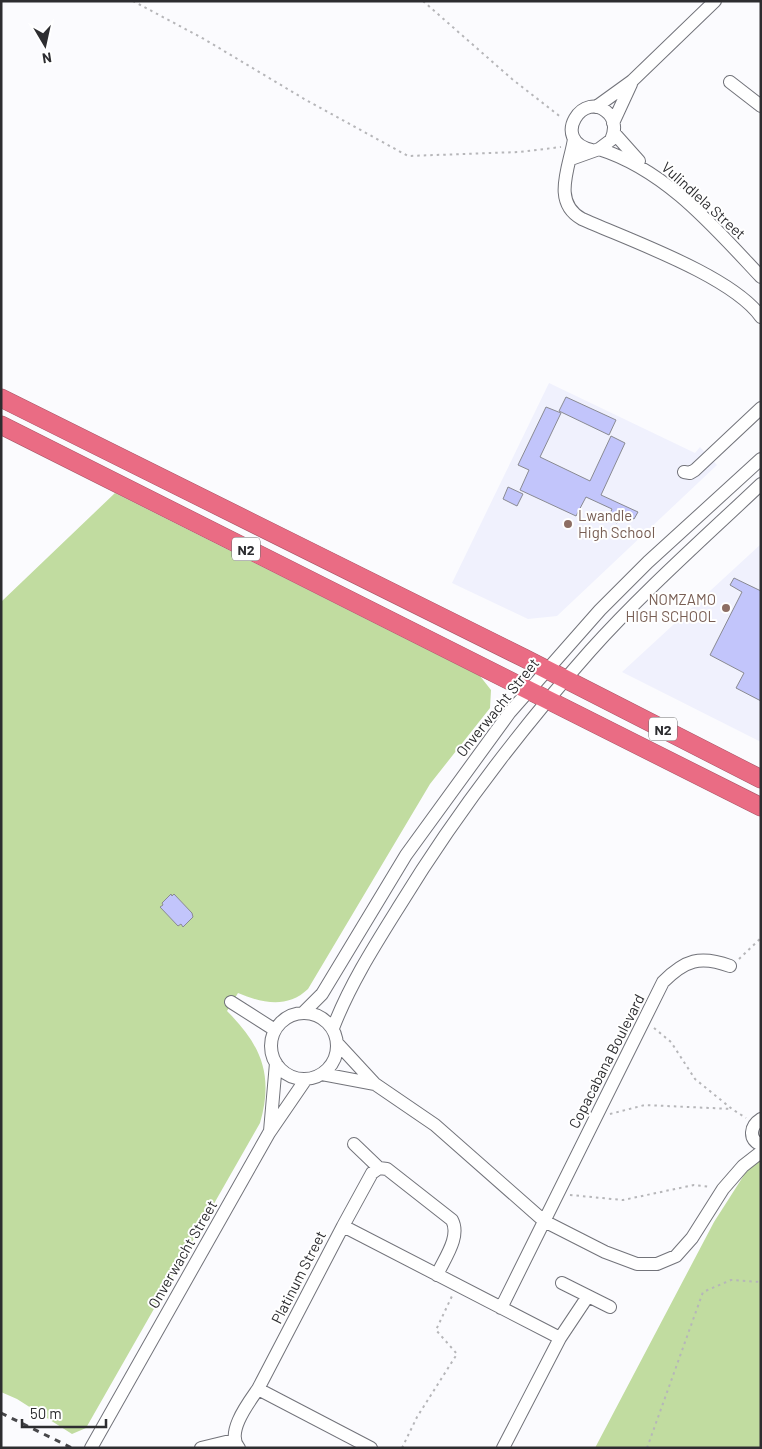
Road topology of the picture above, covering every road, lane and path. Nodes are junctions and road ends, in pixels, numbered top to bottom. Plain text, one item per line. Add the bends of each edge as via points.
1 (133, 1) edge
2 (423, 1) edge
3 (715, 1) edge
4 (632, 82) junction
5 (730, 82) dead end
6 (761, 106) edge
7 (596, 107) junction
8 (572, 126) junction
9 (613, 128) junction
10 (576, 142) junction
11 (596, 149) junction
12 (571, 160) junction
13 (645, 169) junction
14 (758, 269) edge
15 (761, 317) edge
16 (1, 398) edge
17 (761, 408) edge
18 (1, 425) edge
19 (761, 459) edge
20 (684, 472) dead end
21 (761, 484) edge
22 (547, 670) junction
23 (566, 680) junction
24 (529, 690) junction
25 (549, 699) junction
26 (761, 779) edge
27 (761, 807) edge
28 (761, 938) edge
29 (730, 966) joint
30 (231, 1002) dead end
31 (304, 1012) junction
32 (645, 1019) junction
33 (333, 1028) junction
34 (275, 1030) junction
35 (338, 1044) junction
36 (276, 1063) junction
37 (322, 1074) junction
38 (306, 1079) junction
39 (375, 1084) junction
40 (732, 1109) junction
41 (596, 1118) junction
42 (758, 1121) edge
43 (270, 1133) junction
44 (757, 1142) edge
45 (354, 1144) dead end
46 (761, 1152) edge
47 (743, 1166) junction
48 (379, 1168) junction
49 (723, 1189) junction
50 (558, 1193) junction
51 (544, 1221) junction
52 (343, 1226) junction
53 (437, 1274) junction
54 (761, 1282) edge
55 (562, 1283) dead end
56 (457, 1285) junction
57 (588, 1296) junction
58 (610, 1307) dead end
59 (501, 1308) junction
60 (560, 1338) junction
61 (258, 1388) junction
62 (236, 1444) edge
63 (367, 1447) edge
64 (91, 1448) edge
65 (201, 1448) edge
66 (402, 1448) edge
67 (504, 1448) edge
68 (647, 1448) edge

1 - 10 path via 408,156 519,152
2 - 8 path via 512,79
3 - 4 street
4 - 7 street
4 - 9 street
5 - 6 street
7 - 8 street via 577,114
7 - 9 street via 608,113
8 - 10 street
9 - 11 street via 611,140
9 - 13 street, Vulindlela Street
10 - 11 street
10 - 12 street
11 - 12 street
11 - 13 street, Vulindlela Street
12 - 15 street via 564,195 577,216 709,276 739,296
13 - 14 street, Vulindlela Street via 694,209
16 - 22 highway, N2
17 - 20 street via 695,470
18 - 24 highway, N2
19 - 22 street, Onverwacht Street via 648,562
21 - 23 street via 650,590
22 - 23 highway, N2
22 - 24 street, Onverwacht Street
23 - 25 street
23 - 26 highway, N2
24 - 25 highway, N2
24 - 31 street, Onverwacht Street via 442,803 406,855 322,994
25 - 27 highway, N2
25 - 33 street via 507,749 422,868 368,957 341,1006
28 - 29 path
29 - 32 street, Copacabana Boulevard via 713,960 684,964 663,982
30 - 34 street
31 - 33 street via 320,1016
31 - 34 street via 286,1018
32 - 40 path via 671,1042 695,1079
32 - 41 street, Copacabana Boulevard
33 - 35 street
34 - 36 street via 271,1047
35 - 37 street via 334,1061
35 - 39 street
36 - 38 street via 289,1075
36 - 43 street
37 - 38 street
37 - 39 street
38 - 43 street, Onverwacht Street
39 - 51 street via 435,1125
40 - 41 path via 645,1105
40 - 42 path
41 - 50 street, Copacabana Boulevard
42 - 44 street via 752,1130
43 - 64 street, Onverwacht Street
44 - 47 street
45 - 48 street
46 - 47 street
47 - 49 street
48 - 52 street via 372,1173
48 - 53 street via 387,1169 456,1226
49 - 50 path via 694,1185 623,1200
49 - 51 street via 692,1238 676,1256 656,1264 637,1264 605,1252
50 - 51 street, Copacabana Boulevard
51 - 59 street
52 - 53 street, Platinum Street
52 - 61 street, Platinum Street
53 - 56 street, Platinum Street
54 - 68 path via 730,1280 703,1292
55 - 57 street
56 - 59 street, Platinum Street
56 - 66 path via 436,1330 457,1354
57 - 58 street
57 - 60 street
59 - 60 street, Platinum Street
60 - 67 street
61 - 62 street, Platinum Street via 234,1433
61 - 63 street
62 - 65 street

